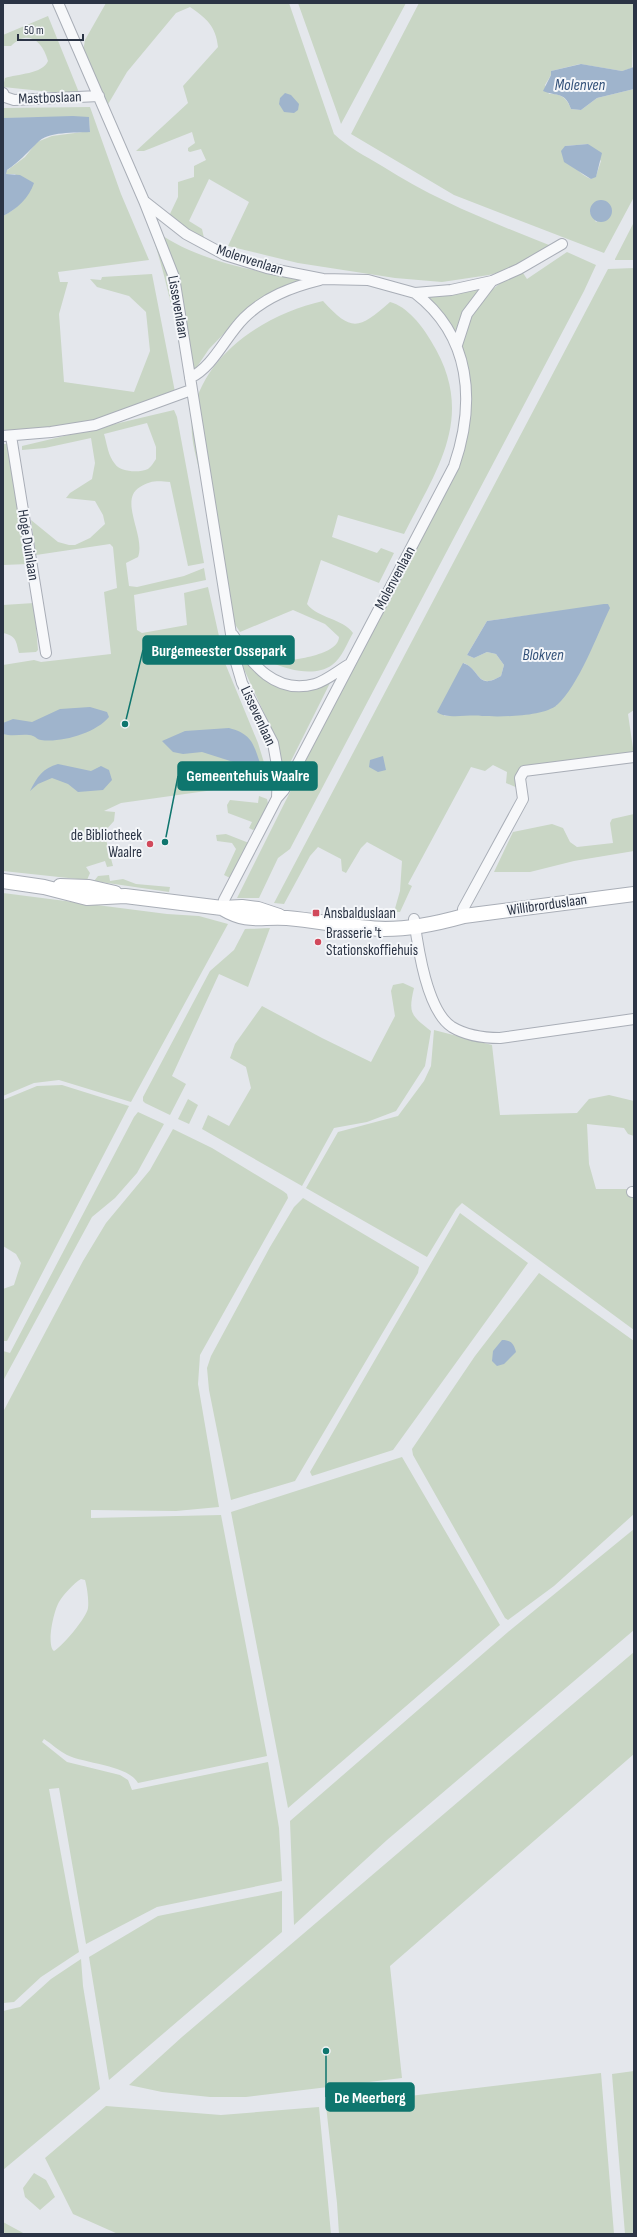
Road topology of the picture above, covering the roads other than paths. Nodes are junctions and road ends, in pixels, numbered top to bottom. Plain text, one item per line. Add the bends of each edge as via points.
1 (58, 3) edge
2 (3, 93) edge
3 (99, 96) junction
4 (144, 200) junction
5 (562, 244) dead end
6 (323, 279) junction
7 (492, 281) junction
8 (415, 293) junction
9 (457, 345) junction
10 (190, 378) junction
11 (191, 390) junction
12 (7, 436) edge
13 (231, 631) junction
14 (46, 653) dead end
15 (350, 664) junction
16 (634, 757) edge
17 (277, 798) junction
18 (3, 881) edge
19 (633, 893) edge
20 (222, 908) junction
21 (464, 916) junction
22 (414, 922) junction
23 (634, 1019) edge

1 - 3 street, Lissevenlaan
2 - 3 street, Mastboslaan via 5,97 14,100
3 - 4 street, Lissevenlaan
4 - 6 street, Molenvenlaan via 186,234 225,255 266,268
4 - 10 street, Lissevenlaan via 174,277
5 - 7 street, Molenvenlaan via 519,269
6 - 8 street, Molenvenlaan via 368,280
6 - 10 street, Molenvenlaan via 275,295 244,318 202,372
7 - 8 street, Molenvenlaan via 451,290
7 - 9 street, Molenvenlaan via 467,314
8 - 9 street, Molenvenlaan via 431,305 447,325
9 - 15 street, Molenvenlaan via 464,374 467,410 464,435 456,461
10 - 11 street, Lissevenlaan
11 - 12 street, Hoge Duinlaan via 95,425
11 - 13 street, Lissevenlaan
12 - 14 street, Hoge Duinlaan
13 - 15 street, Lissevenlaan via 245,654 267,676 288,687 315,684
13 - 17 street, Lissevenlaan via 242,683 273,743 278,771
15 - 17 street, Molenvenlaan via 284,790
16 - 21 street via 524,771 520,778 523,799 463,908
17 - 20 street, Lissevenlaan
18 - 20 main road, Willibrorduslaan via 44,887 89,887 125,896
19 - 21 main road, Willibrorduslaan
20 - 22 main road, Willibrorduslaan via 242,918 260,920 285,918 386,929
21 - 22 main road, Willibrorduslaan via 443,922
22 - 23 street via 425,983 440,1014 452,1027 485,1038 500,1038

